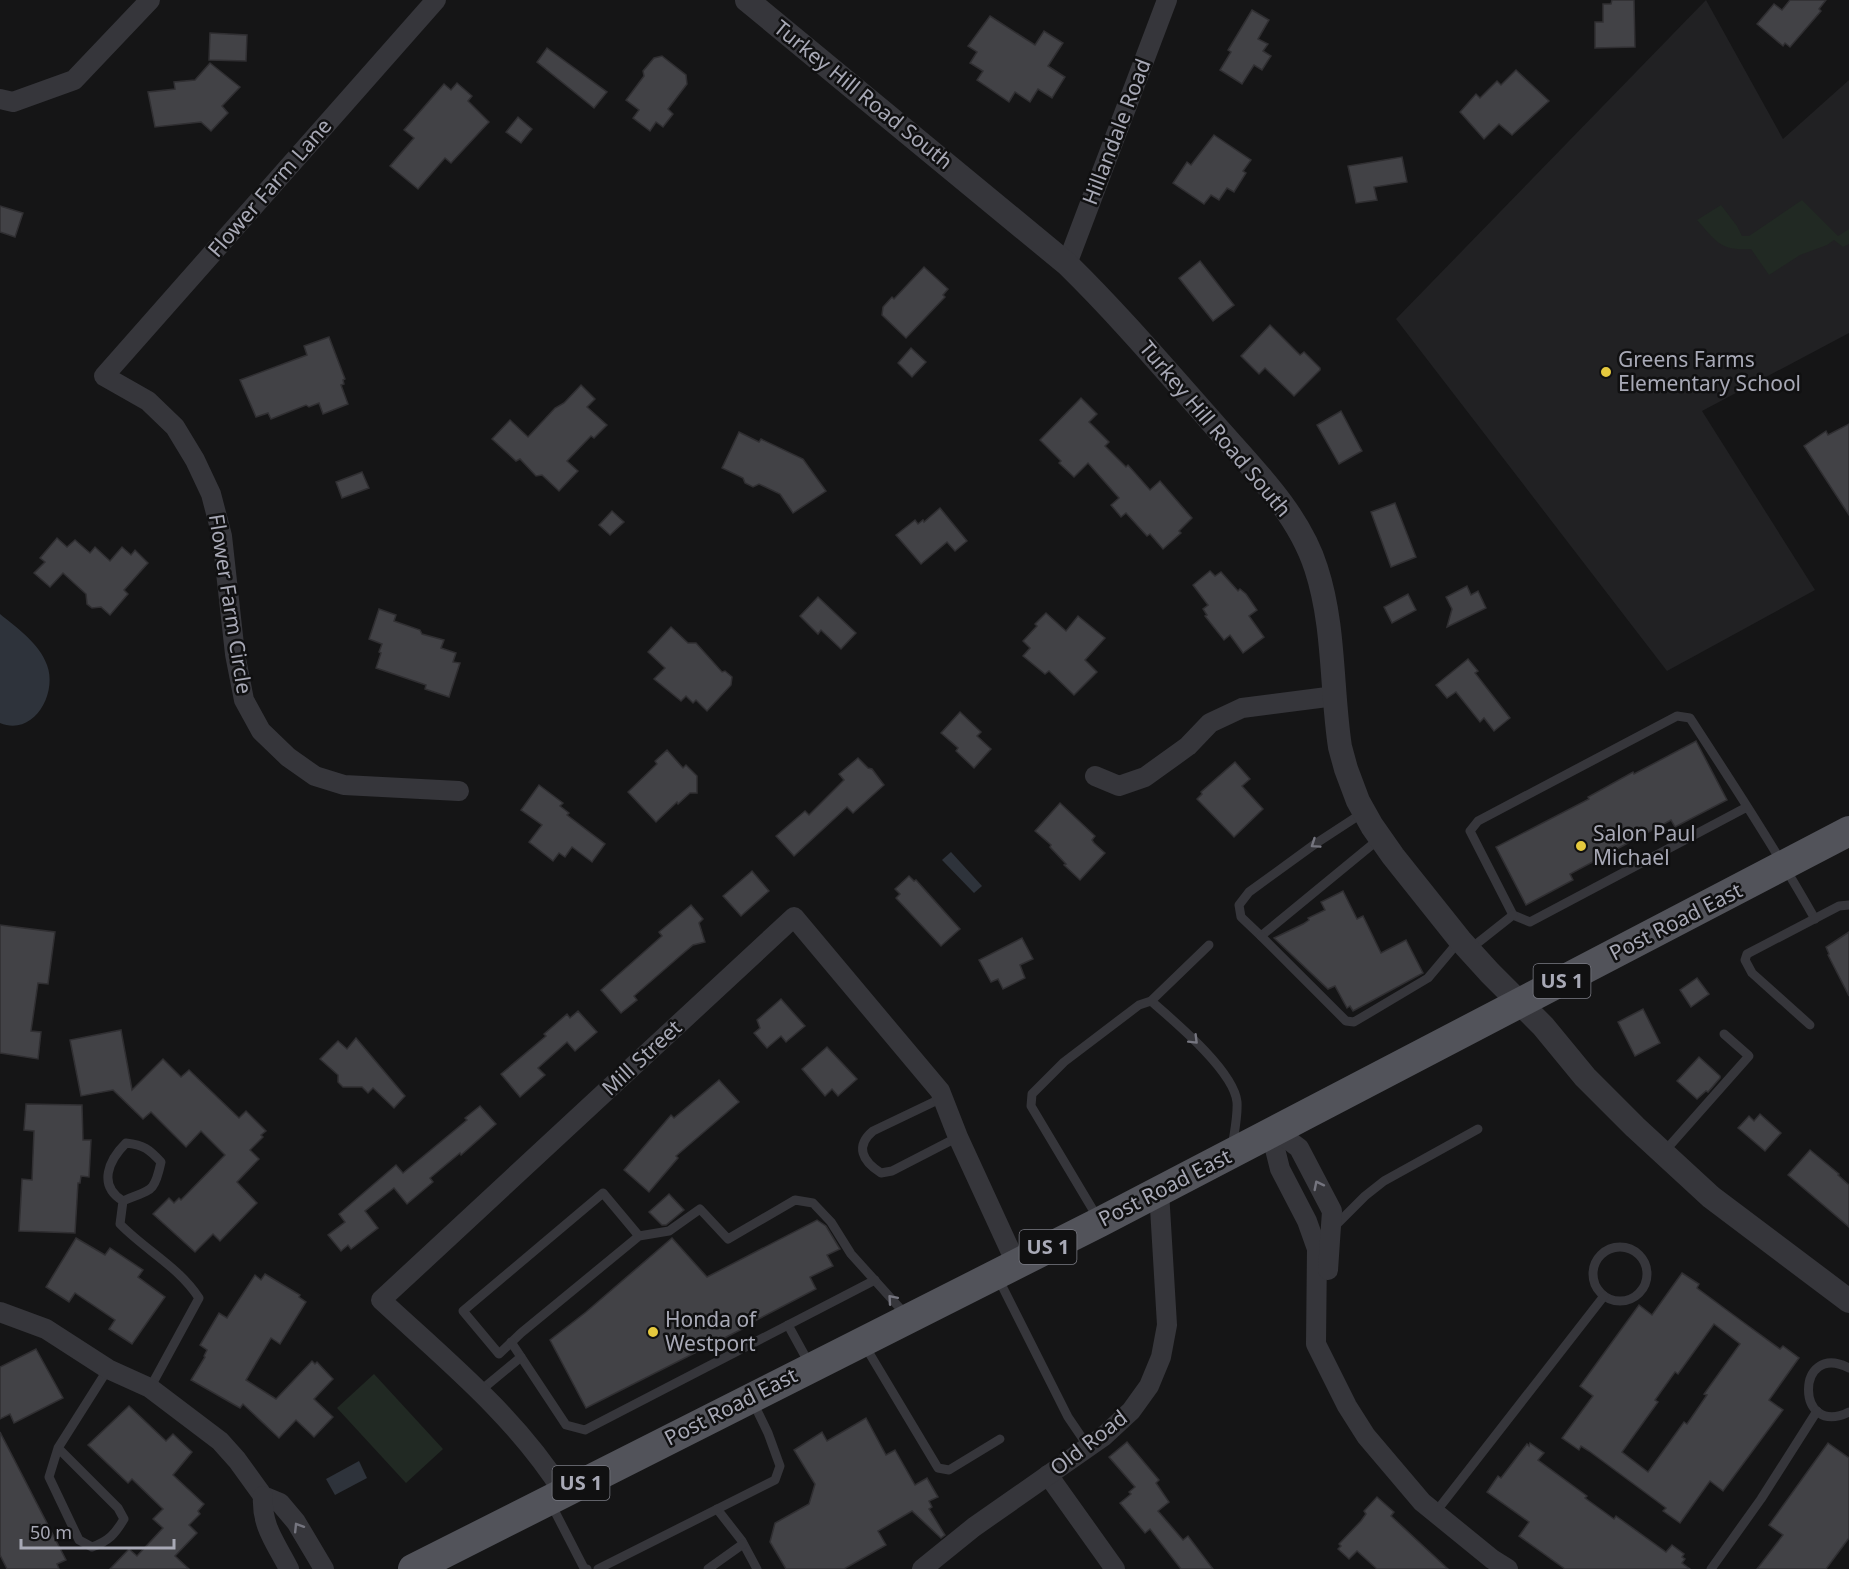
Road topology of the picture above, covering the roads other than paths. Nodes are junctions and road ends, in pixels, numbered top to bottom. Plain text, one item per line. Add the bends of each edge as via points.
1 (150, 0) edge
2 (436, 0) edge
3 (747, 0) edge
4 (1167, 0) edge
5 (0, 99) edge
6 (1067, 264) junction
7 (104, 376) joint
8 (1335, 696) junction
9 (1095, 776) dead end
10 (459, 791) dead end
11 (1747, 807) junction
12 (1364, 812) junction
13 (1849, 831) edge
14 (1380, 838) junction
15 (1785, 865) junction
16 (1849, 905) edge
17 (1513, 915) junction
18 (1815, 919) junction
19 (1261, 936) junction
20 (1465, 944) junction
21 (1209, 945) dead end
22 (1151, 1001) junction
23 (1521, 1003) junction
24 (1810, 1025) dead end
25 (1724, 1034) dead end
26 (942, 1098) junction
27 (1478, 1129) dead end
28 (1275, 1130) junction
29 (958, 1137) junction
30 (1663, 1153) junction
31 (1231, 1154) junction
32 (1159, 1191) junction
33 (123, 1201) junction
34 (1100, 1222) junction
35 (1330, 1230) junction
36 (639, 1236) junction
37 (1006, 1268) junction
38 (875, 1280) junction
39 (1604, 1296) junction
40 (1849, 1301) edge
41 (0, 1312) edge
42 (909, 1318) junction
43 (788, 1326) junction
44 (863, 1341) junction
45 (511, 1342) junction
46 (521, 1357) junction
47 (1328, 1366) junction
48 (811, 1368) junction
49 (1849, 1368) edge
50 (108, 1369) junction
51 (150, 1388) junction
52 (480, 1391) junction
53 (750, 1397) junction
54 (1817, 1411) junction
55 (1849, 1412) edge
56 (1000, 1439) dead end
57 (58, 1448) junction
58 (1089, 1448) junction
59 (1048, 1475) junction
60 (263, 1496) junction
61 (556, 1496) junction
62 (717, 1509) junction
63 (1435, 1513) junction
64 (743, 1544) junction
65 (289, 1569) edge
66 (324, 1569) edge
67 (413, 1569) edge
68 (586, 1569) edge
69 (597, 1569) edge
70 (708, 1569) edge
71 (757, 1569) edge
72 (922, 1569) edge
73 (1114, 1569) edge
74 (1508, 1569) edge
75 (1711, 1569) edge

1 - 5 street via 74,80 13,102
2 - 7 street, Flower Farm Lane
3 - 6 street, Turkey Hill Road South
4 - 6 street, Hillandale Road
6 - 8 street, Turkey Hill Road South via 1112,308 1260,477 1297,527 1316,565 1327,605
7 - 10 street, Flower Farm Circle via 148,401 175,427 211,494 222,536 244,700 261,732 315,776 344,785
8 - 9 street via 1242,708 1210,723 1188,746 1145,777 1119,786
8 - 12 street, Turkey Hill Road South via 1346,769
11 - 15 lane
11 - 17 lane via 1530,922
11 - 17 lane via 1690,718 1677,716 1478,821 1470,831
12 - 14 street, Turkey Hill Road South
12 -> 19 lane via 1248,892 1239,905 1241,916
13 - 15 main road, Post Road East / US 1
14 - 19 lane
14 - 20 street, Turkey Hill Road South
15 - 18 lane
15 - 23 main road, Post Road East / US 1
16 - 18 lane
17 - 20 lane
18 - 24 lane via 1747,954 1745,960 1752,973
19 - 20 lane via 1346,1021 1354,1022 1428,978
20 - 23 street, Turkey Hill Road South
21 - 22 lane
22 -> 31 lane via 1198,1044 1231,1084 1237,1100
22 - 34 lane via 1139,1005 1064,1062 1032,1094 1031,1106
23 - 28 main road, Post Road East / US 1
23 - 30 street, Turkey Hill Road South via 1585,1077
25 - 30 lane via 1749,1056
26 - 29 street, Mill Street
26 - 29 lane via 873,1131 864,1138 863,1152 881,1173
26 - 52 street, Mill Street via 794,917 381,1300
27 - 35 lane via 1384,1181
28 - 31 main road, Post Road East / US 1
35 -> 28 street via 1332,1211 1305,1157
28 - 47 street via 1280,1169 1317,1249 1316,1344
29 - 37 street, Mill Street
30 - 40 street, Turkey Hill Road South via 1711,1197
31 - 32 main road, Post Road East / US 1
32 - 34 main road, Post Road East / US 1
32 - 58 street, Old Road via 1167,1309 1161,1357 1149,1386 1131,1411
33 - 33 lane via 149,1192 158,1178 161,1162 141,1145 126,1143 109,1167 108,1183 114,1196
33 - 51 lane via 120,1224 174,1268 199,1298
34 - 37 main road, Post Road East / US 1
35 - 47 street via 1324,1327
36 - 38 lane via 669,1231 700,1209 728,1239 795,1200 813,1203
36 - 45 lane
36 - 45 lane via 603,1193 463,1311 499,1354
37 - 42 main road, Post Road East / US 1
37 - 58 lane via 1068,1417
42 -> 38 lane
38 - 43 lane
39 - 39 lane via 1595,1285 1593,1271 1598,1257 1609,1248 1623,1246 1636,1251 1646,1262 1648,1276 1642,1290 1631,1299 1617,1301
39 - 63 lane
41 - 50 street via 46,1329
42 - 44 main road, Post Road East / US 1
43 - 46 lane via 585,1430 566,1425
43 - 48 lane
44 - 48 main road, Post Road East / US 1
44 - 56 lane via 938,1468 949,1470
45 - 46 lane
46 - 52 lane
47 - 63 street via 1366,1436
48 - 53 main road, Post Road East / US 1
49 - 54 lane via 1834,1363 1812,1374 1808,1398
50 - 51 street
50 - 57 lane
51 - 60 street via 220,1441
52 - 61 street, Mill Street via 537,1454
53 - 61 main road, Post Road East / US 1
53 - 62 lane via 780,1466 775,1480
54 - 55 lane via 1833,1417
54 - 75 lane
57 - 57 lane via 49,1477 79,1540 92,1547 105,1543 124,1518
58 - 59 street, Old Road
59 - 72 street, Old Road
59 - 73 street
60 - 65 street via 262,1513
66 -> 60 street via 296,1522 280,1503
61 - 67 main road, Post Road East / US 1
61 - 68 lane
62 - 64 lane
62 - 69 lane
63 - 74 street
64 - 70 lane
64 - 71 lane

